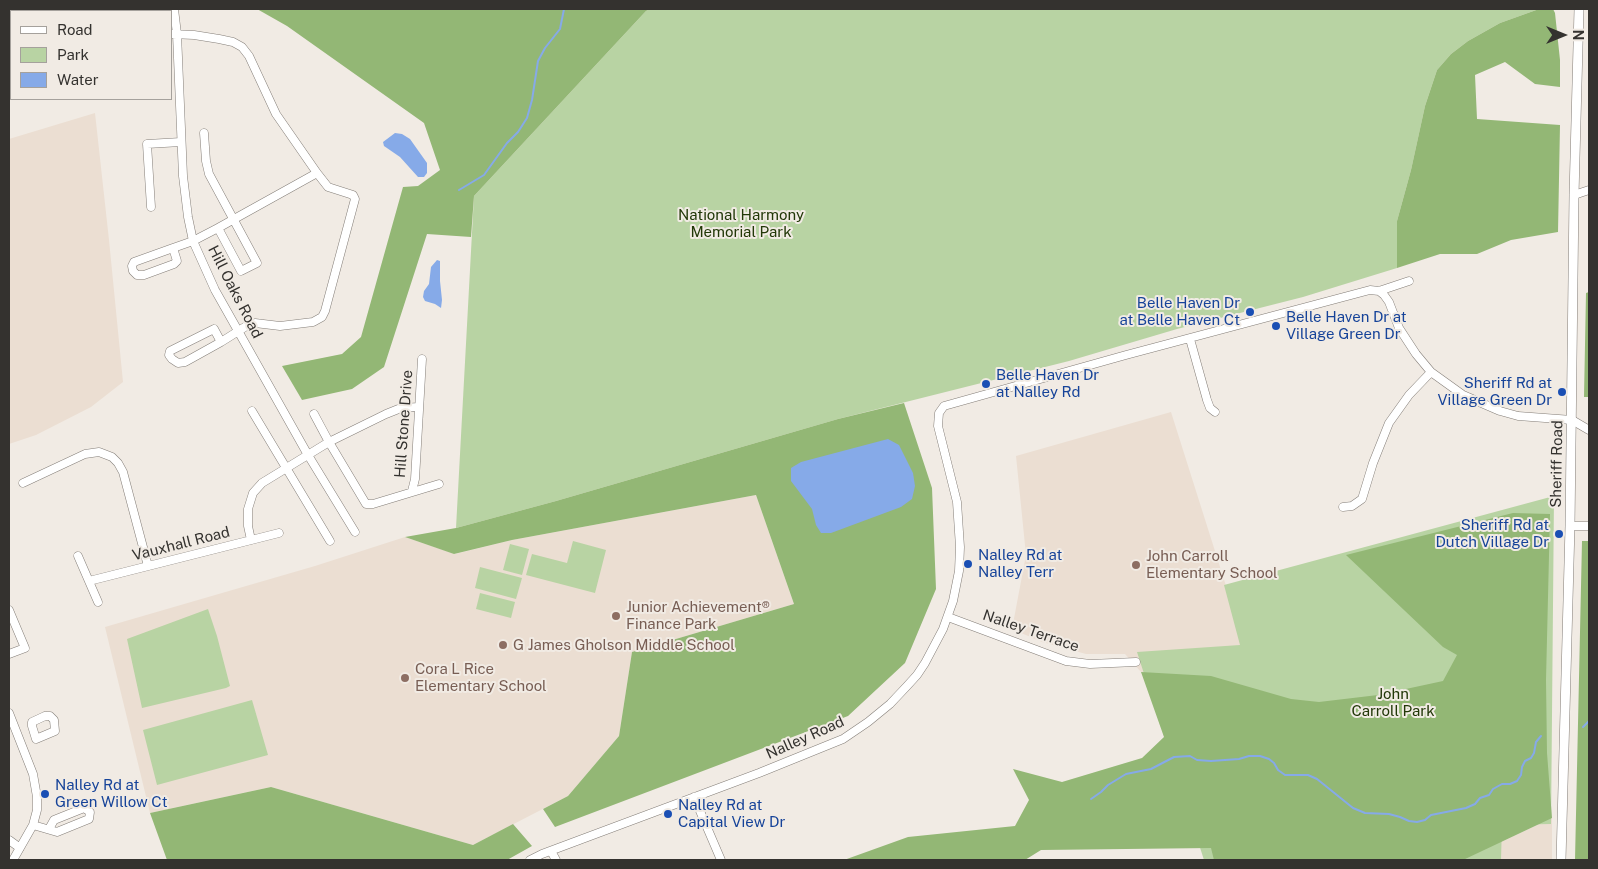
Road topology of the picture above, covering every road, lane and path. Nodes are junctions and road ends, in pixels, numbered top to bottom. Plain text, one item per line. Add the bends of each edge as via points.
1 (14, 9) edge
2 (174, 9) edge
3 (1579, 9) edge
4 (9, 10) edge
5 (174, 34) edge
6 (204, 133) dead end
7 (181, 142) junction
8 (317, 173) junction
9 (1589, 190) edge
10 (1574, 195) junction
11 (151, 207) dead end
12 (233, 220) junction
13 (218, 228) junction
14 (193, 241) junction
15 (173, 248) junction
16 (1409, 281) dead end
17 (1379, 291) junction
18 (239, 332) junction
19 (1190, 339) junction
20 (221, 342) junction
21 (422, 359) dead end
22 (1431, 372) junction
23 (419, 407) junction
24 (252, 411) dead end
25 (1215, 412) dead end
26 (314, 414) dead end
27 (1572, 420) junction
28 (1589, 430) edge
29 (329, 442) junction
30 (308, 455) junction
31 (286, 469) junction
32 (23, 483) dead end
33 (438, 484) dead end
34 (412, 491) junction
35 (1343, 507) dead end
36 (1570, 526) junction
37 (1589, 526) edge
38 (354, 532) dead end
39 (279, 533) dead end
40 (251, 540) junction
41 (330, 541) dead end
42 (78, 556) dead end
43 (148, 566) junction
44 (89, 581) junction
45 (98, 602) dead end
46 (9, 610) edge
47 (948, 617) junction
48 (9, 654) edge
49 (1136, 662) dead end
50 (9, 713) edge
51 (36, 739) dead end
52 (21, 746) junction
53 (694, 798) junction
54 (33, 825) junction
55 (49, 829) junction
56 (9, 840) edge
57 (20, 848) junction
58 (551, 851) junction
59 (13, 860) edge
60 (530, 860) edge
61 (556, 860) edge
62 (721, 860) edge
63 (1561, 860) edge

1 - 4 street
2 - 5 street, Hill Oaks Road
3 - 10 main road, Sheriff Road
5 - 7 street, Hill Oaks Road
5 - 8 street via 219,39 242,47 276,114
6 - 12 street via 209,174
7 - 11 street via 147,144
7 - 14 street, Hill Oaks Road via 185,196
8 - 12 street
8 - 18 street via 328,187 353,195 356,200 325,311 320,319 313,322 280,326 255,323
9 - 10 street
10 - 27 main road, Sheriff Road
12 - 13 street
12 - 13 street via 257,262 241,271
13 - 14 street
14 - 15 street
14 - 18 street, Hill Oaks Road
15 - 15 street via 134,262 133,271 144,275 174,264 177,261
16 - 17 street
17 - 19 street via 1370,290
17 - 22 street via 1389,302 1406,339
18 - 20 street
18 - 30 street, Hill Oaks Road
19 - 25 street via 1207,400
19 - 47 street, Nalley Road via 949,404 940,411 937,421 939,433 955,494 959,524 959,571
20 - 20 street via 185,362 178,363 170,355 170,351 210,330 214,329
21 - 23 street, Hill Stone Drive
22 - 27 street via 1463,395 1500,411 1518,416
22 - 35 street via 1409,395 1390,423 1372,463 1362,498 1352,506
23 - 29 street via 395,410
23 - 34 street, Hill Stone Drive
24 - 31 street
26 - 29 street
27 - 28 street
27 - 36 main road, Sheriff Road
29 - 30 street
29 - 34 street via 366,504
30 - 31 street
30 - 38 street, Hill Oaks Road
31 - 40 street via 262,482 251,497 247,519
31 - 41 street
32 - 43 street via 85,454 102,452 112,457 123,472
33 - 34 street
36 - 37 street
36 - 63 main road, Sheriff Road
39 - 40 street, Vauxhall Road
40 - 43 street, Vauxhall Road
42 - 44 street
43 - 44 street, Vauxhall Road
44 - 45 street
46 - 48 street via 25,648
47 - 49 street, Nalley Terrace via 1066,661 1090,664
47 - 53 street, Nalley Road via 934,649 917,675 868,722 843,739
50 - 52 street
51 - 52 street
52 - 54 street via 33,774 37,797
53 - 58 street, Nalley Road
53 - 62 street
54 - 55 street
54 - 57 street
55 - 55 street via 54,820 84,808 90,812 89,819 58,832
56 - 57 street
57 - 59 street
58 - 60 street, Nalley Road
58 - 61 street

